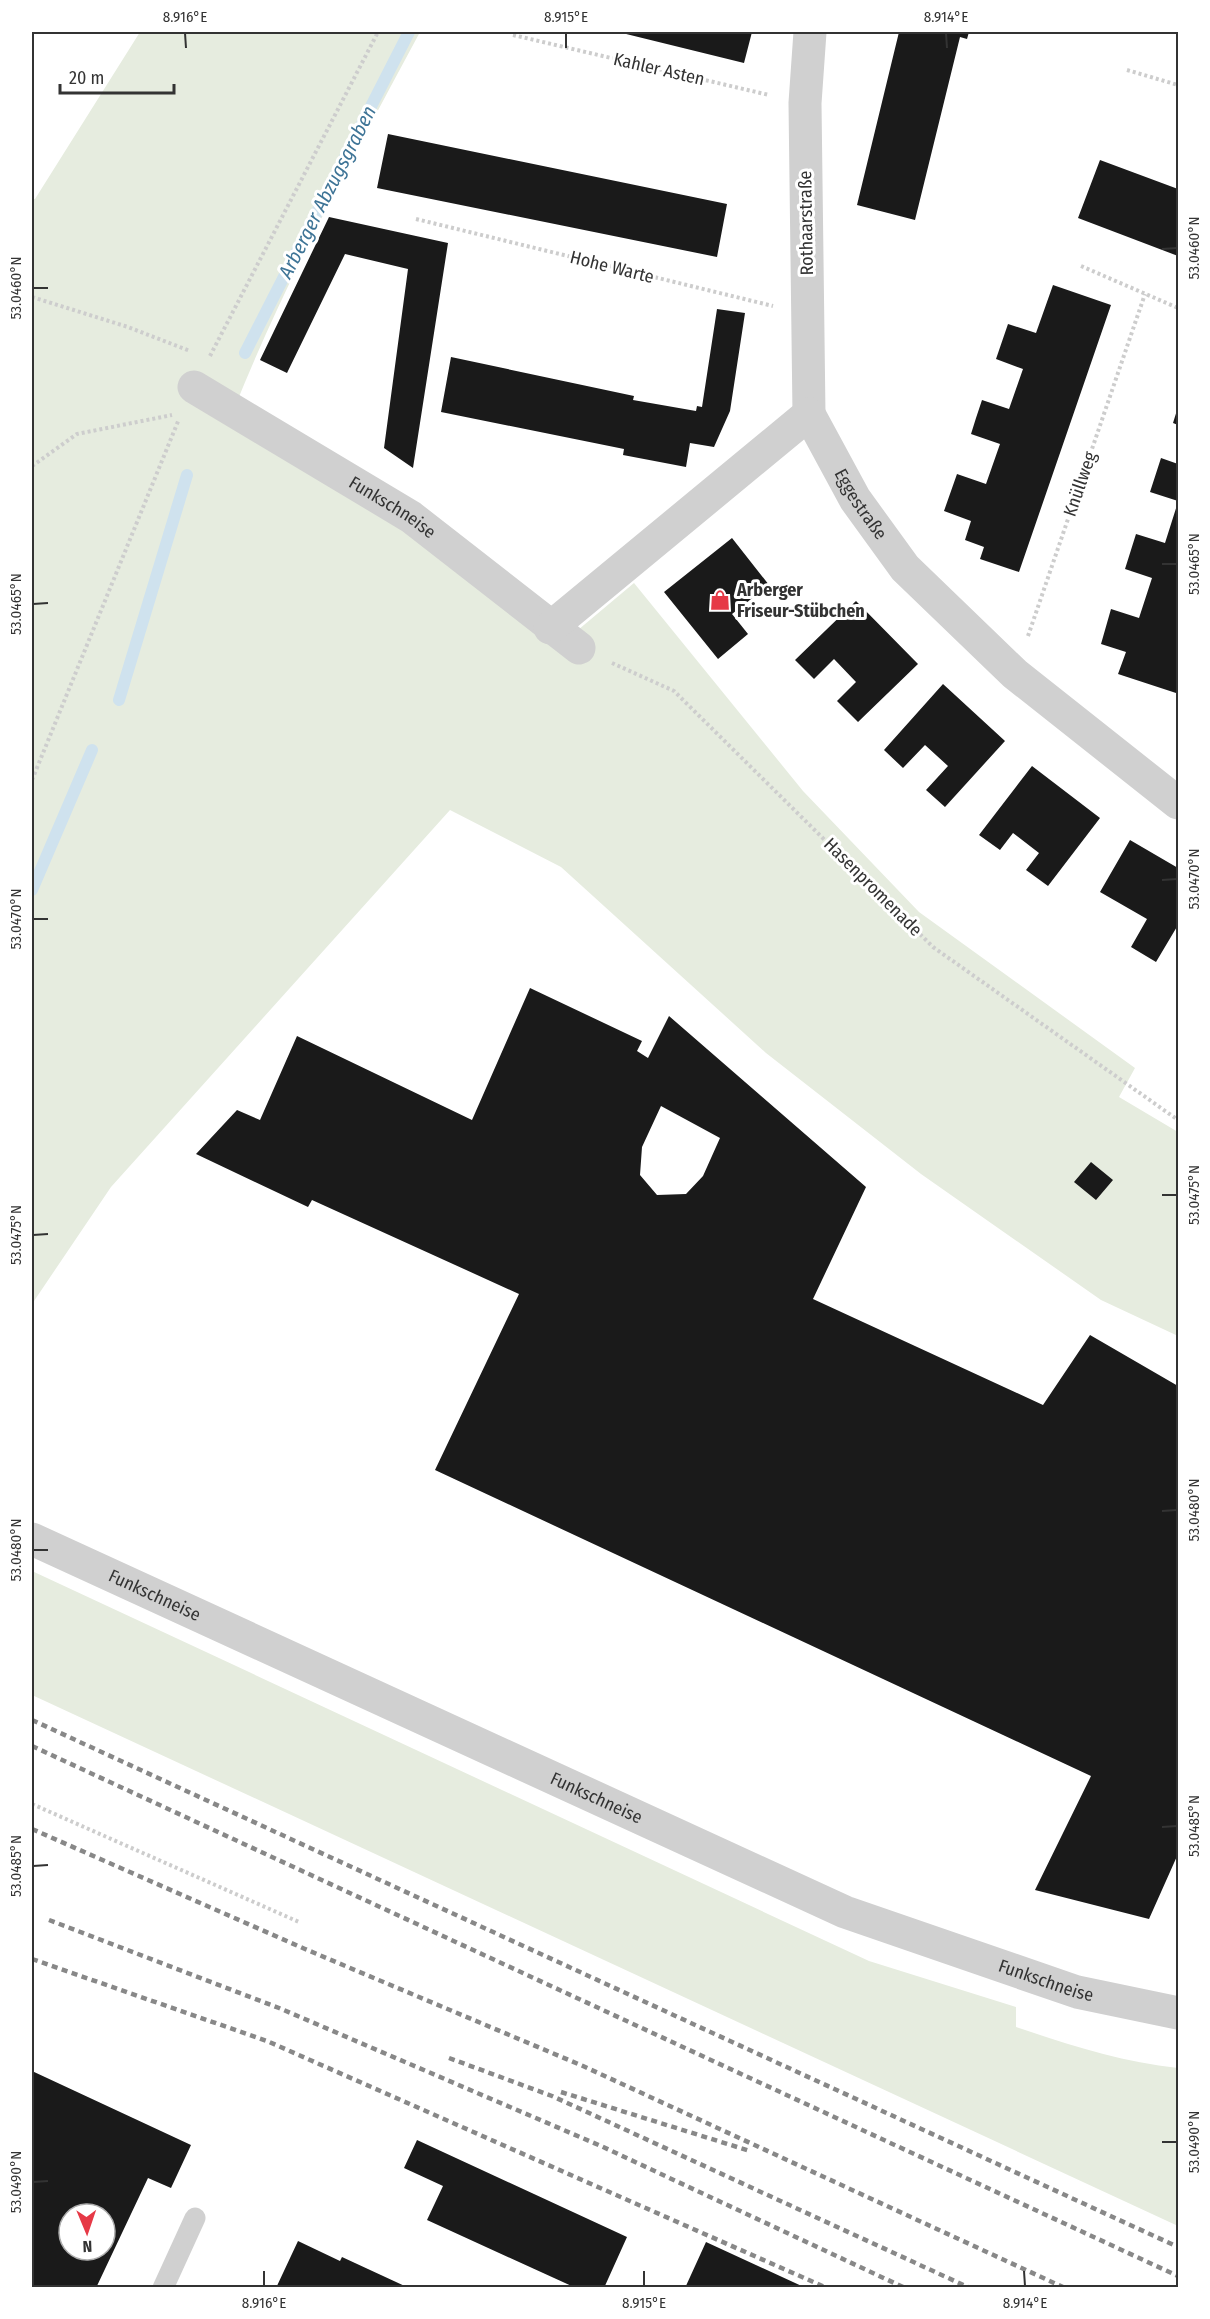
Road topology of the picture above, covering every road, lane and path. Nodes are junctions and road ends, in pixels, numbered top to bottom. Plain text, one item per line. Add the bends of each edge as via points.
1 (378, 32) edge
2 (810, 32) edge
3 (513, 35) dead end
4 (1127, 70) dead end
5 (1179, 85) edge
6 (805, 103) junction
7 (416, 219) dead end
8 (1081, 266) dead end
9 (1145, 294) junction
10 (32, 297) edge
11 (1179, 308) edge
12 (808, 315) junction
13 (188, 400) junction
14 (809, 414) junction
15 (32, 466) edge
16 (550, 628) junction
17 (579, 648) joint
18 (1015, 674) junction
19 (32, 780) edge
20 (1179, 803) edge
21 (1179, 1120) edge
22 (32, 1539) edge
23 (32, 1804) edge
24 (299, 1922) dead end
25 (1179, 2013) edge
26 (195, 2217) dead end
27 (162, 2288) edge

1 - 10 path via 209,358
2 - 6 street, Rothaarstraße
3 - 6 path, Kahler Asten
4 - 5 path
6 - 12 street, Rothaarstraße
7 - 12 path, Hohe Warte
8 - 9 path
9 - 11 path
9 - 18 path, Knüllweg
12 - 14 street, Rothaarstraße
13 - 15 path via 77,434
13 - 16 street, Funkschneise via 411,517
13 - 19 path
14 - 16 street
14 - 18 street, Eggestraße via 855,499 905,568
16 - 17 street, Funkschneise
17 - 21 path, Hasenpromenade via 674,691 933,947
18 - 20 street, Eggestraße
22 - 25 street, Funkschneise via 845,1912 1077,1992
23 - 24 path
26 - 27 lane

